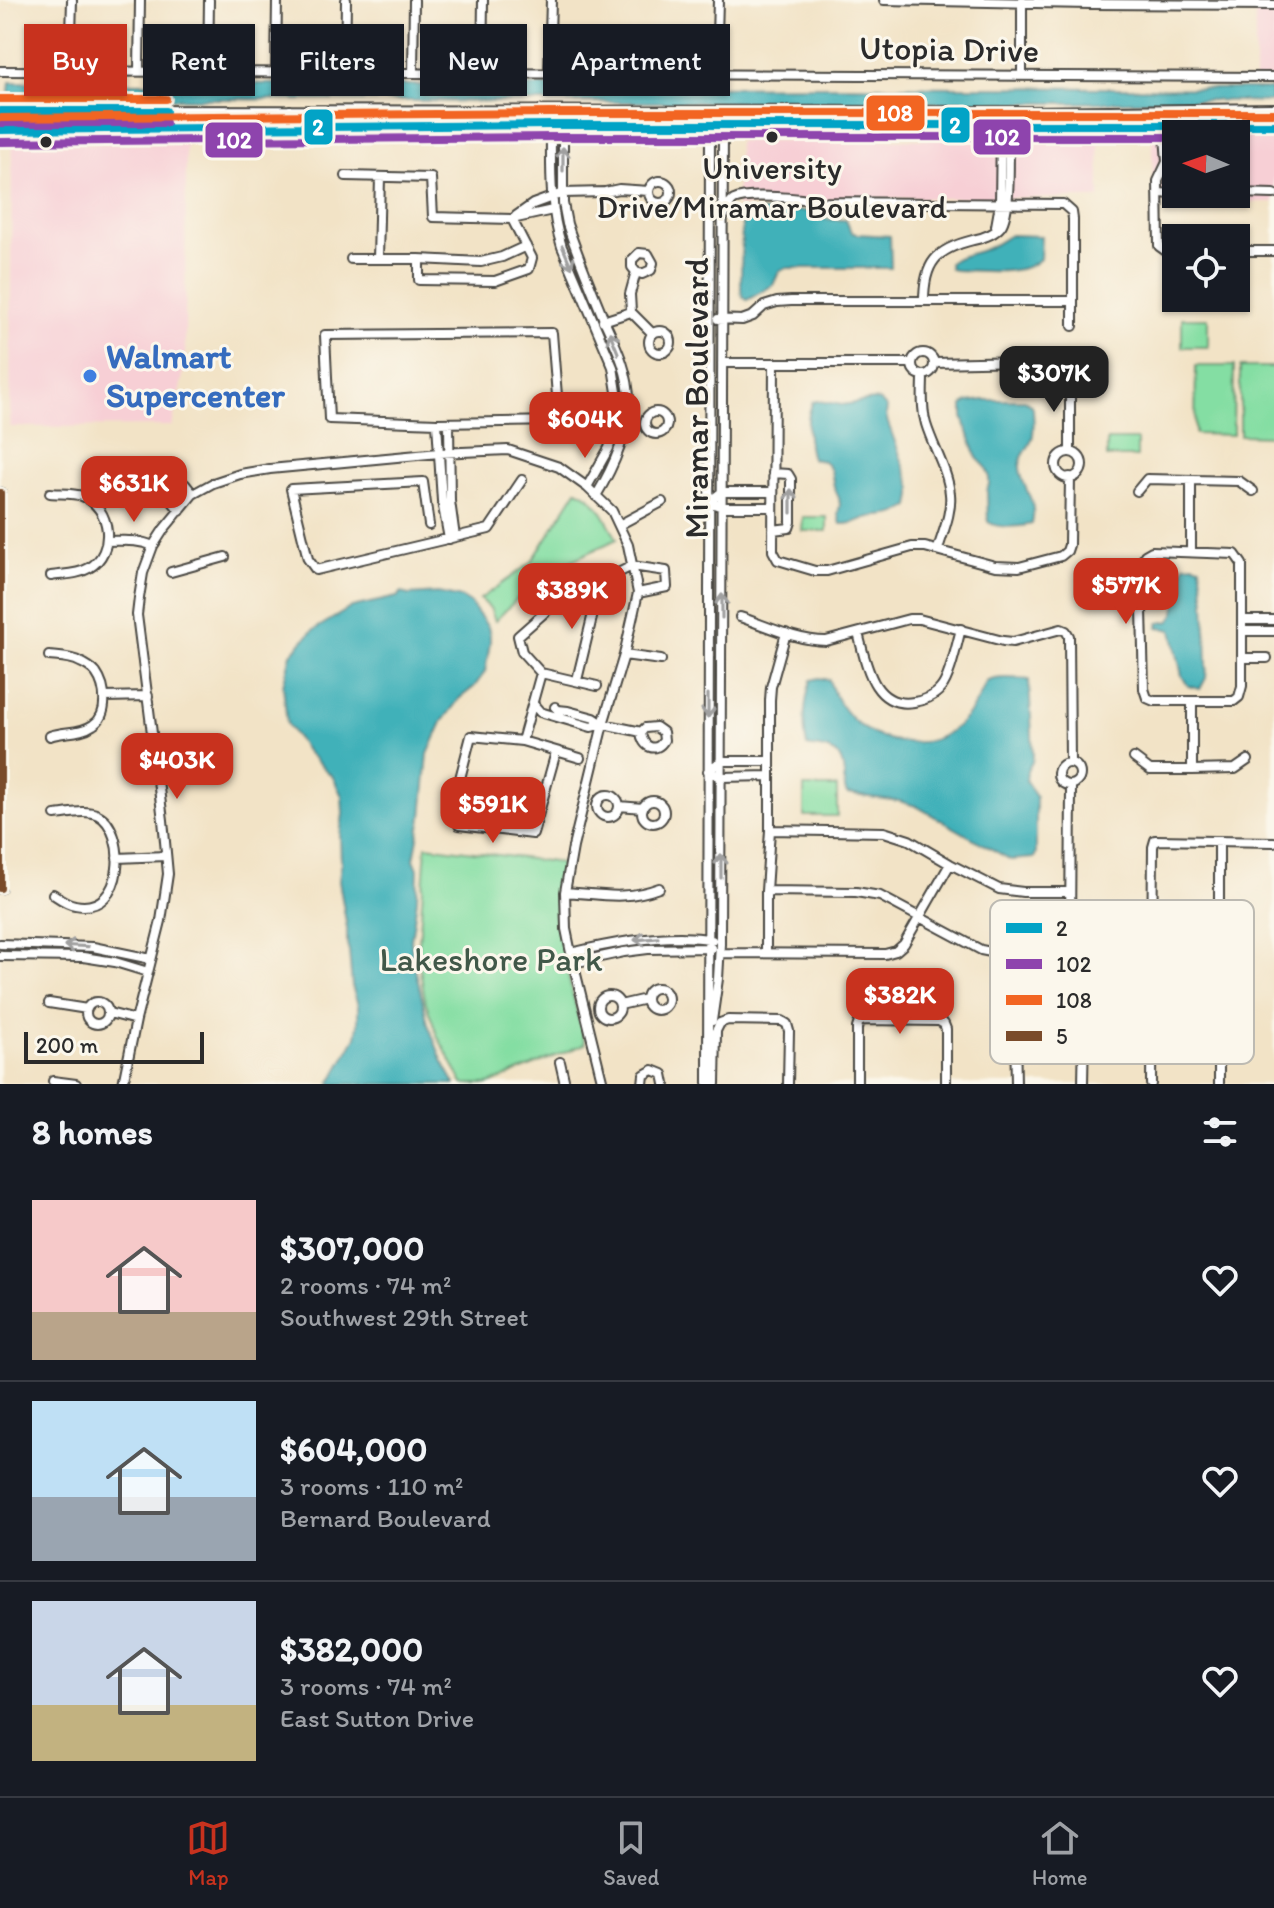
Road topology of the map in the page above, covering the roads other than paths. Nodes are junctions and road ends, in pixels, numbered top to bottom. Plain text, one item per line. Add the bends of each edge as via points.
1 (72, 0) edge
2 (140, 0) edge
3 (209, 0) edge
4 (277, 0) edge
5 (346, 0) edge
6 (414, 0) edge
7 (483, 0) edge
8 (551, 0) edge
9 (718, 0) edge
10 (884, 0) edge
11 (1022, 2) edge
12 (1091, 2) edge
13 (1158, 2) edge
14 (1227, 2) edge
15 (1274, 5) edge
16 (71, 24) edge
17 (209, 24) edge
18 (277, 24) edge
19 (346, 24) edge
20 (483, 24) edge
21 (550, 24) edge
22 (717, 24) edge
23 (0, 71) edge
24 (24, 71) edge
25 (127, 71) edge
26 (139, 71) junction
27 (143, 71) edge
28 (404, 72) edge
29 (413, 72) junction
30 (420, 72) edge
31 (730, 73) edge
32 (1022, 76) junction
33 (1274, 77) edge
34 (1274, 109) edge
35 (0, 111) edge
36 (290, 111) junction
37 (717, 111) junction
38 (994, 112) junction
39 (1027, 112) junction
40 (710, 124) junction
41 (723, 124) junction
42 (557, 125) junction
43 (1161, 125) junction
44 (1274, 125) edge
45 (976, 126) junction
46 (1005, 126) junction
47 (190, 128) junction
48 (0, 130) edge
49 (346, 176) dead end
50 (380, 177) junction
51 (649, 191) dead end
52 (563, 193) junction
53 (1158, 193) junction
54 (1162, 193) edge
55 (1250, 193) edge
56 (1274, 194) edge
57 (551, 197) junction
58 (1003, 204) junction
59 (553, 210) junction
60 (512, 219) junction
61 (723, 219) junction
62 (526, 246) junction
63 (1162, 248) edge
64 (1250, 251) edge
65 (1274, 251) edge
66 (351, 259) dead end
67 (378, 259) junction
68 (419, 259) junction
69 (636, 272) dead end
70 (924, 301) junction
71 (1072, 301) junction
72 (631, 312) junction
73 (709, 318) junction
74 (722, 319) junction
75 (605, 320) junction
76 (595, 323) junction
77 (1073, 326) dead end
78 (653, 334) dead end
79 (722, 363) junction
80 (774, 363) junction
81 (912, 363) junction
82 (934, 363) junction
83 (923, 375) junction
84 (616, 415) junction
85 (627, 417) junction
86 (645, 420) dead end
87 (437, 423) junction
88 (449, 423) junction
89 (1070, 452) junction
90 (444, 453) junction
91 (440, 472) junction
92 (773, 473) junction
93 (1070, 477) junction
94 (522, 480) dead end
95 (1191, 481) junction
96 (587, 487) junction
97 (446, 490) junction
98 (1137, 491) dead end
99 (1253, 491) dead end
100 (722, 492) junction
101 (773, 492) junction
102 (0, 493) edge
103 (50, 493) dead end
104 (193, 494) junction
105 (596, 496) junction
106 (662, 502) dead end
107 (709, 502) junction
108 (722, 507) junction
109 (773, 507) junction
110 (180, 511) junction
111 (444, 514) junction
112 (429, 525) dead end
113 (619, 525) junction
114 (0, 528) edge
115 (773, 530) junction
116 (452, 538) junction
117 (107, 541) junction
118 (153, 546) junction
119 (938, 549) junction
120 (1191, 551) junction
121 (225, 557) dead end
122 (632, 566) junction
123 (171, 572) dead end
124 (51, 576) dead end
125 (593, 584) junction
126 (638, 593) junction
127 (740, 617) dead end
128 (1242, 620) junction
129 (1274, 620) edge
130 (961, 629) junction
131 (1243, 631) junction
132 (1274, 631) edge
133 (786, 633) junction
134 (858, 633) junction
135 (624, 655) junction
136 (49, 656) dead end
137 (1243, 658) junction
138 (1267, 658) dead end
139 (661, 660) dead end
140 (541, 673) junction
141 (577, 680) junction
142 (597, 686) dead end
143 (148, 696) junction
144 (0, 697) edge
145 (105, 697) junction
146 (1192, 702) junction
147 (533, 704) junction
148 (567, 715) junction
149 (603, 724) junction
150 (641, 732) dead end
151 (50, 736) dead end
152 (522, 741) junction
153 (556, 752) junction
154 (580, 758) dead end
155 (1134, 758) dead end
156 (1248, 760) dead end
157 (721, 761) junction
158 (769, 761) junction
159 (1070, 763) junction
160 (1192, 770) junction
161 (708, 771) junction
162 (770, 776) junction
163 (721, 777) junction
164 (1071, 785) junction
165 (585, 800) junction
166 (598, 803) junction
167 (619, 806) junction
168 (643, 808) dead end
169 (55, 815) dead end
170 (770, 830) junction
171 (1219, 841) junction
172 (1274, 842) edge
173 (166, 856) junction
174 (117, 858) junction
175 (950, 864) junction
176 (0, 888) edge
177 (659, 888) dead end
178 (766, 891) junction
179 (565, 892) junction
180 (1070, 892) junction
181 (53, 894) dead end
182 (1070, 900) edge
183 (1153, 900) edge
184 (1219, 900) edge
185 (920, 916) junction
186 (708, 938) junction
187 (0, 944) edge
188 (720, 948) junction
189 (708, 949) junction
190 (990, 952) edge
191 (571, 953) junction
192 (766, 953) junction
193 (0, 956) edge
194 (151, 959) junction
195 (573, 963) junction
196 (148, 972) junction
197 (646, 999) dead end
198 (49, 1003) dead end
199 (620, 1005) junction
200 (87, 1009) junction
201 (598, 1009) junction
202 (585, 1012) junction
203 (109, 1013) junction
204 (136, 1020) junction
205 (708, 1046) junction
206 (560, 1062) dead end
207 (1016, 1064) edge
208 (1083, 1064) edge
209 (1151, 1064) edge
210 (53, 1081) dead end
211 (562, 1083) edge
212 (76, 1084) edge
213 (123, 1084) edge
214 (603, 1084) edge
215 (643, 1084) edge
216 (665, 1084) edge
217 (708, 1084) edge
218 (715, 1084) edge
219 (788, 1084) edge
220 (857, 1084) edge
221 (946, 1084) edge
222 (1016, 1084) edge
223 (1083, 1084) edge
224 (1151, 1084) edge

1 - 16 street
2 - 26 street
3 - 17 street
4 - 18 street
5 - 19 street
6 - 29 street
7 - 20 street
8 - 21 street
9 - 22 street
10 - 11 street
11 - 12 street
11 - 32 street
12 - 13 street
13 - 14 street
14 - 15 street
23 - 24 street, Utopia Drive
25 - 26 street, Utopia Drive
26 - 27 street, Utopia Drive
28 - 29 street, Utopia Drive
29 - 30 street, Utopia Drive
31 - 32 street, Utopia Drive
32 - 33 street, Utopia Drive
34 - 39 main road
35 - 36 main road
36 - 37 main road
36 - 47 main road via 281,120
37 - 38 main road
37 - 40 street, Miramar Boulevard
37 - 41 street, Miramar Boulevard
38 - 39 main road
38 - 45 main road
39 - 46 street
40 - 41 main road
40 - 42 main road
40 - 73 street, Miramar Boulevard
41 - 45 main road
41 - 61 street, Miramar Boulevard
42 - 47 main road
52 -> 42 street
42 - 57 street
43 - 44 main road
43 - 46 main road
43 - 53 street via 1167,162
45 - 46 main road
46 - 58 street
47 - 48 main road
49 - 50 street
50 - 60 street via 431,178 433,217
50 - 67 street
51 - 52 street
52 - 57 street
52 - 75 street via 567,224
53 - 54 street
53 - 63 street
55 - 56 street
57 - 59 street
57 - 60 street
58 - 61 street via 745,198 733,200
58 - 70 street via 1001,226 939,255 927,272
58 - 71 street via 1058,204 1072,212
59 - 60 street
59 -> 76 street via 562,247
60 - 62 street
61 - 74 street, Miramar Boulevard
62 - 68 street via 481,262
62 - 68 street via 532,258 529,269 495,281 419,280
64 - 65 street
66 - 67 street
67 - 68 street
69 - 72 street
70 - 71 street
70 - 74 street via 777,302 742,320
71 - 77 street
72 - 75 street
72 - 78 street
73 - 74 street
73 - 107 street, Miramar Boulevard
74 - 79 street, Miramar Boulevard
75 - 76 street
85 -> 75 street via 625,371
76 - 84 street via 613,367
79 - 80 street
79 - 100 street, Miramar Boulevard
80 - 81 street
80 - 92 street
81 - 82 street via 921,353
81 - 83 street
82 - 83 street
82 - 89 street via 1022,361 1066,367
83 - 119 street via 925,422 950,495
84 - 85 street
84 - 96 street via 609,448
85 - 86 street
85 - 105 street via 615,461
87 - 88 street
87 - 88 street via 329,419 325,335 552,333 559,421
87 - 90 street
88 - 90 street
89 - 93 street via 1082,467
89 - 93 street via 1056,465 1059,473
90 - 91 street
90 - 96 street via 508,450 559,467
90 - 97 street
90 - 104 street via 270,469 240,474
91 - 97 street
91 - 111 street via 437,502
92 - 101 street
115 -> 92 street via 789,528 791,522 791,479
93 - 119 street via 1069,545 1061,556 1008,568
94 - 116 street via 489,529
95 - 98 street via 1147,479
95 - 99 street via 1239,481
95 - 120 street
96 - 105 street
97 - 111 street
97 - 116 street
100 - 101 street
100 - 107 street
100 - 108 street, Miramar Boulevard
101 - 109 street
102 - 114 main road
103 - 117 street via 84,497 100,508
104 - 110 street
104 - 110 street via 185,484 169,488
105 - 113 street
106 - 113 street
107 - 108 street
107 -> 161 street, Miramar Boulevard
108 - 109 street
157 -> 108 street, Miramar Boulevard
109 - 115 street
110 - 118 street
111 - 116 street
112 - 116 street via 423,482 291,489 308,559 316,570
113 - 122 street
114 - 144 main road
115 - 119 street via 778,560 815,571 912,547
117 - 118 street
117 - 124 street via 88,569
118 - 143 street via 137,615
120 - 128 street via 1235,554 1242,564
120 - 146 street via 1152,551 1141,569 1147,698
121 - 123 street
122 - 125 street
122 - 126 street
122 - 126 street via 666,571 667,587
125 - 140 street via 552,606 518,636 522,652
125 - 141 street via 596,601
126 - 135 street
127 - 133 street
128 - 129 street
128 - 131 street
130 - 134 street via 909,619
130 - 134 street via 941,688 908,703 878,690
130 - 159 street via 1013,642 1066,631
131 - 132 street
131 - 137 street
133 - 134 street via 826,641
133 - 158 street via 771,687
135 - 139 street
135 - 149 street
136 - 145 street via 78,660 96,674
137 - 138 street
137 - 146 street via 1239,697
140 - 141 street
140 - 147 street
141 - 142 street
143 - 145 street
143 - 173 street
144 - 176 main road
145 - 151 street via 102,717 95,724
146 - 160 street
147 - 148 street via 540,712
147 - 148 street via 565,708
147 - 152 street
148 - 149 street
149 - 150 street
149 - 165 street
152 - 153 street
152 - 153 street via 471,736 457,790 459,825 533,834
153 - 154 street
155 - 160 street via 1150,770
156 - 160 street via 1235,769
157 - 158 street
157 - 161 street
157 - 163 street, Miramar Boulevard
158 - 162 street
159 - 164 street via 1081,772
159 - 164 street via 1058,774
161 - 163 street
161 - 186 street, Miramar Boulevard
162 - 163 street
162 - 170 street
188 -> 163 street, Miramar Boulevard
164 - 180 street
165 - 166 street
165 - 179 street
166 - 167 street via 609,795
166 - 167 street via 606,817
167 - 168 street
169 - 174 street via 91,812 106,820
170 - 175 street via 884,832
170 - 178 street
171 - 172 street
171 - 183 street via 1155,840
171 - 184 street
173 - 174 street
173 - 194 street via 166,896
174 - 181 street via 114,886 100,901 74,905
175 - 180 street via 999,889
175 - 185 street
177 - 179 street via 623,897
178 - 185 street via 868,893
178 - 192 street
179 - 191 street
180 - 182 street
185 - 190 street
185 - 192 street via 904,944 885,954
186 - 188 street
186 - 189 street, Miramar Boulevard
186 -> 191 street via 647,938
194 -> 187 street via 93,947
188 - 189 street
188 - 192 street
188 - 205 street, Miramar Boulevard
189 - 195 street via 636,950
189 - 205 street, Miramar Boulevard
191 - 195 street
193 - 196 street via 83,957
194 - 196 street
195 - 202 street
196 - 204 street
197 - 199 street
198 - 200 street
199 - 201 street via 609,996
199 - 201 street via 612,1018
200 - 203 street via 101,1003
200 - 203 street via 88,1019 97,1025
201 - 202 street
202 - 214 street
203 - 204 street
204 - 213 street
205 - 217 street, Miramar Boulevard
206 - 211 street
207 - 222 street
208 - 223 street
209 - 224 street
210 - 212 street
215 - 216 street via 644,1075 653,1070 663,1074
218 - 219 street via 716,1031 728,1020 787,1024
220 - 221 street via 857,1028 865,1020 944,1024

